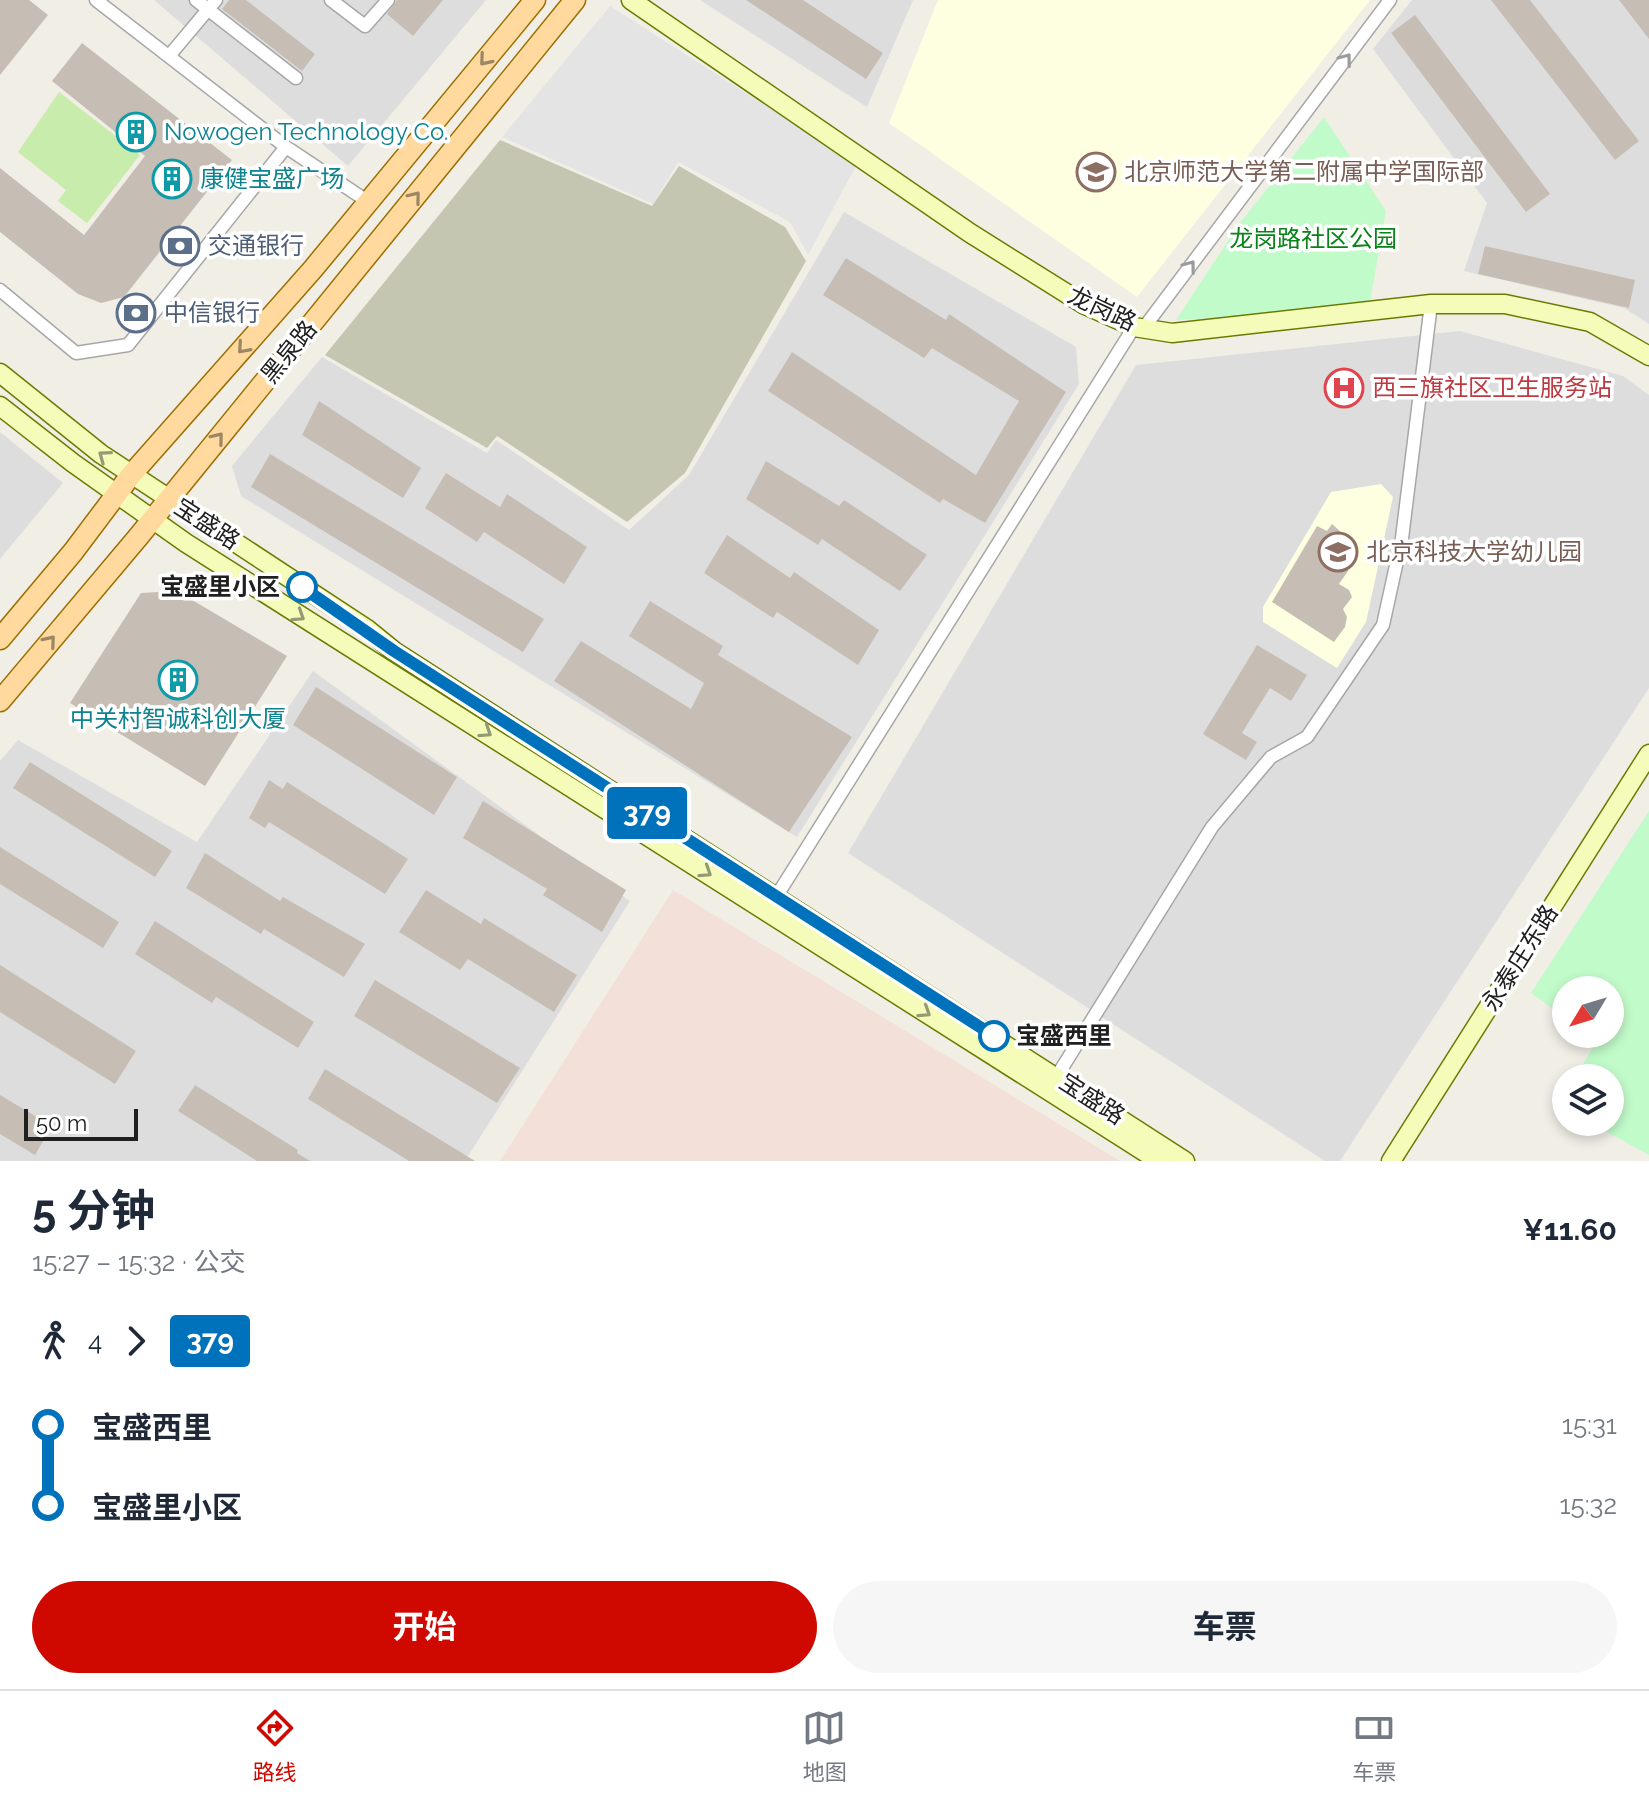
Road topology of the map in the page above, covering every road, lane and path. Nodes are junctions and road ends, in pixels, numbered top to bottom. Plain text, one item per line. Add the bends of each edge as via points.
1 (96, 0) edge
2 (196, 0) edge
3 (331, 0) edge
4 (388, 0) edge
5 (535, 0) edge
6 (575, 0) edge
7 (631, 0) edge
8 (1390, 0) edge
9 (212, 8) edge
10 (169, 56) junction
11 (296, 78) dead end
12 (286, 147) junction
13 (367, 201) junction
14 (0, 290) edge
15 (1431, 304) junction
16 (1138, 328) junction
17 (1649, 356) edge
18 (0, 373) edge
19 (0, 406) edge
20 (131, 475) junction
21 (116, 494) junction
22 (169, 499) junction
23 (152, 518) junction
24 (0, 639) edge
25 (0, 701) edge
26 (1649, 754) edge
27 (776, 897) junction
28 (1057, 1076) junction
29 (1159, 1161) edge
30 (1185, 1161) edge
31 (1391, 1161) edge

1 - 10 street
2 - 9 street
3 - 4 street via 365,26
5 -> 13 main road, 黑泉路
22 -> 6 main road, 黑泉路
7 - 16 street, 龙岗路 via 970,233 1085,305
16 -> 8 street
9 - 10 street
9 - 11 street
10 - 12 street
12 - 13 street
12 - 14 street via 128,345 76,353
13 -> 20 main road, 黑泉路
15 - 16 street, 龙岗路 via 1172,333
15 - 17 street, 龙岗路 via 1505,304 1590,322
15 - 28 street via 1402,538 1383,625 1307,737 1271,757 1212,827
16 - 27 street
20 -> 18 street, 宝盛路
19 - 21 street, 宝盛路
20 - 21 main road, 黑泉路
20 - 22 street, 宝盛路
21 - 23 street, 宝盛路
21 - 24 main road, 黑泉路
22 - 23 main road, 黑泉路
22 - 27 street, 宝盛路
25 -> 23 main road, 黑泉路
23 -> 29 street, 宝盛路
26 - 31 street, 永泰庄东路
27 - 28 street, 宝盛路
28 - 30 street, 宝盛路

